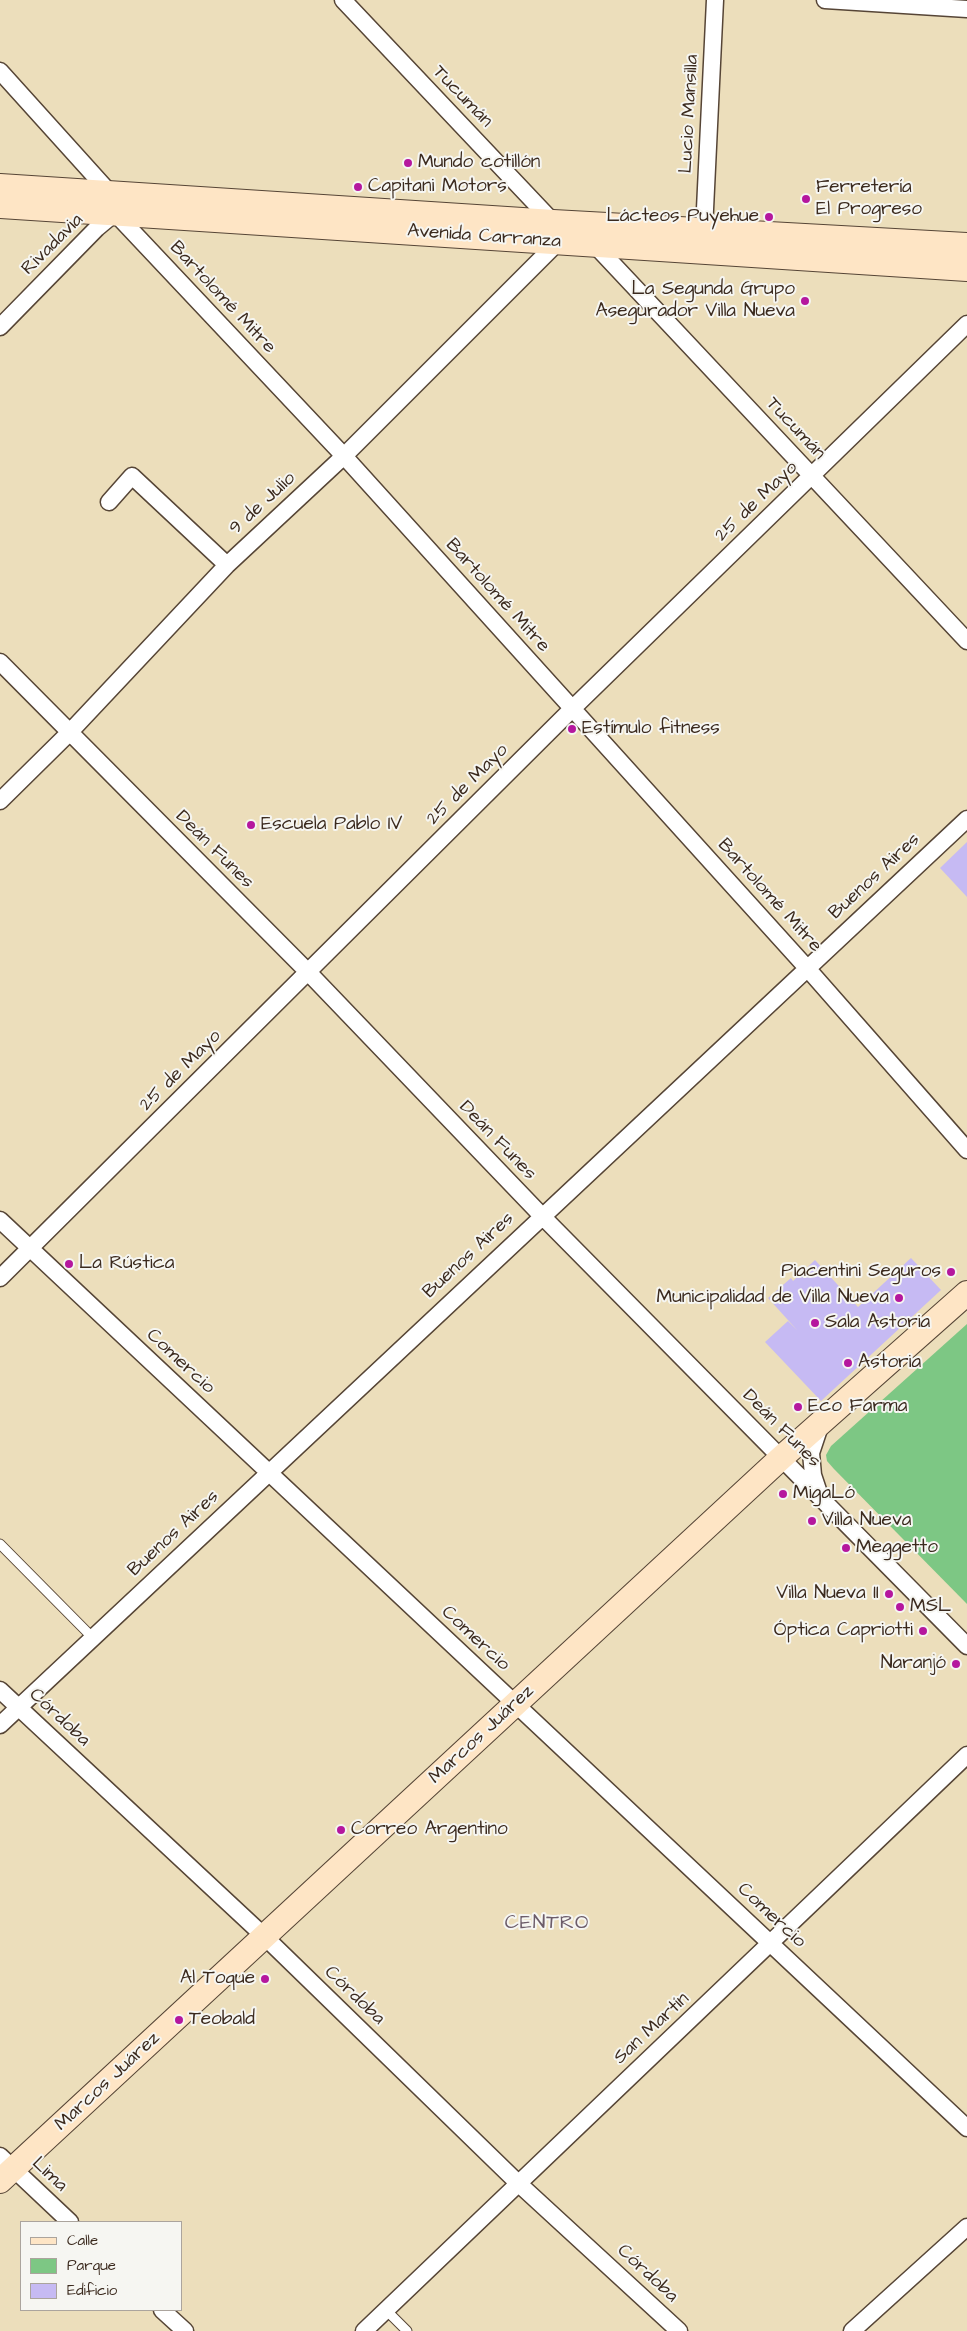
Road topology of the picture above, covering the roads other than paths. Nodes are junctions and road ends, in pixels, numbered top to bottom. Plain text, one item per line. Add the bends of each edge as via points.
1 (343, 0) edge
2 (715, 0) edge
3 (825, 0) edge
4 (967, 9) edge
5 (0, 71) edge
6 (0, 186) edge
7 (112, 203) junction
8 (0, 206) edge
9 (704, 230) junction
10 (556, 232) junction
11 (594, 244) junction
12 (967, 245) edge
13 (967, 269) edge
14 (967, 324) edge
15 (0, 328) edge
16 (344, 456) junction
17 (812, 477) junction
18 (109, 502) dead end
19 (227, 565) junction
20 (964, 632) edge
21 (0, 662) edge
22 (572, 709) junction
23 (70, 733) junction
24 (0, 801) edge
25 (967, 819) edge
26 (807, 968) junction
27 (308, 972) junction
28 (967, 1150) edge
29 (542, 1216) junction
30 (0, 1220) edge
31 (30, 1248) junction
32 (0, 1278) edge
33 (967, 1293) edge
34 (824, 1419) junction
35 (781, 1458) junction
36 (269, 1473) junction
37 (822, 1500) junction
38 (0, 1544) edge
39 (93, 1638) junction
40 (967, 1646) edge
41 (0, 1690) edge
42 (515, 1703) junction
43 (19, 1707) junction
44 (0, 1725) edge
45 (967, 1755) edge
46 (265, 1937) junction
47 (771, 1944) junction
48 (967, 2128) edge
49 (4, 2168) edge
50 (518, 2183) junction
51 (69, 2221) edge
52 (967, 2227) edge
53 (386, 2310) junction
54 (163, 2311) edge
55 (185, 2331) edge
56 (364, 2331) edge
57 (408, 2331) edge
58 (679, 2331) edge
59 (852, 2331) edge

1 - 10 street, Tucumán
2 - 9 street, Lucio Mansilla
3 - 4 street
5 - 7 street, Bartolomé Mitre
6 - 7 main road, Avenida Carranza
7 - 8 main road, Avenida Carranza
7 - 10 main road, Avenida Carranza
7 - 15 street, Rivadavia via 97,228
7 - 16 street, Bartolomé Mitre
9 - 10 main road, Avenida Carranza
9 - 12 main road, Avenida Carranza
10 - 11 main road, Avenida Carranza
10 - 16 street, 9 de Julio
11 - 13 main road, Avenida Carranza
11 - 17 street, Tucumán
14 - 17 street, 25 de Mayo
16 - 19 street, 9 de Julio
16 - 22 street, Bartolomé Mitre
17 - 20 street, Tucumán
17 - 22 street, 25 de Mayo
18 - 19 street via 132,476
19 - 23 street, 9 de Julio
21 - 23 street, Deán Funes
22 - 26 street, Bartolomé Mitre
22 - 27 street, 25 de Mayo
23 - 24 street, 9 de Julio
23 - 27 street, Deán Funes
25 - 26 street, Buenos Aires
26 - 28 street, Bartolomé Mitre
26 - 29 street, Buenos Aires
27 - 29 street, Deán Funes
27 - 31 street, 25 de Mayo
29 - 35 street, Deán Funes
29 - 36 street, Buenos Aires
30 - 31 street, Comercio
31 - 32 street, 25 de Mayo
31 - 36 street, Comercio
33 - 34 main road, Marcos Juárez
34 - 35 main road, Marcos Juárez
34 - 37 street via 811,1453 813,1475
35 - 37 street, Deán Funes
35 - 42 main road, Marcos Juárez
36 - 39 street, Buenos Aires
36 - 42 street, Comercio
37 - 40 street, Deán Funes
38 - 39 lane
39 - 43 street, Buenos Aires
41 - 43 street, Córdoba
42 - 46 main road, Marcos Juárez
42 - 47 street, Comercio
43 - 44 street, Buenos Aires
43 - 46 street, Córdoba
45 - 47 street, San Martín
46 - 49 main road, Marcos Juárez
46 - 50 street, Córdoba
47 - 48 street, Comercio
47 - 50 street, San Martín
49 - 51 street, Lima
50 - 53 street, San Martín
50 - 58 street, Córdoba
52 - 59 street
53 - 56 street, San Martín
53 - 57 lane
54 - 55 street

